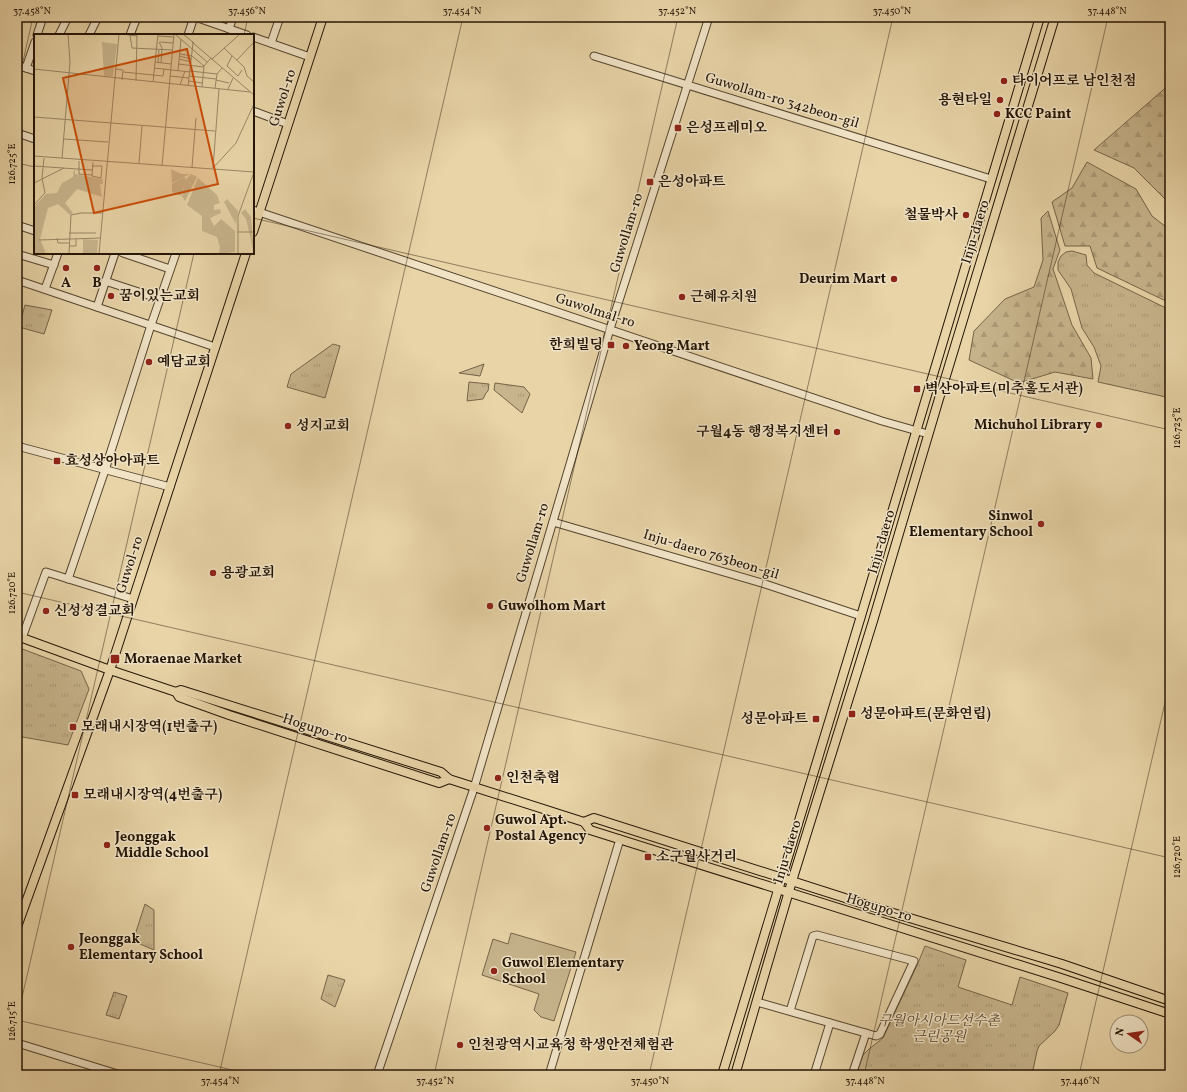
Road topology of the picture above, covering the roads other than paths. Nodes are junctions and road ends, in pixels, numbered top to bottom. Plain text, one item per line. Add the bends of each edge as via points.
1 (43, 17) edge
2 (68, 17) edge
3 (98, 17) edge
4 (137, 17) edge
5 (194, 17) edge
6 (233, 17) edge
7 (280, 17) edge
8 (323, 17) edge
9 (709, 17) edge
10 (1040, 17) edge
11 (1056, 17) edge
12 (229, 29) junction
13 (37, 34) edge
14 (60, 34) edge
15 (90, 34) edge
16 (130, 34) edge
17 (188, 34) edge
18 (244, 34) edge
19 (254, 37) edge
20 (271, 43) junction
21 (34, 49) edge
22 (594, 56) dead end
23 (310, 57) junction
24 (17, 65) edge
25 (31, 69) edge
26 (687, 85) junction
27 (254, 111) edge
28 (288, 124) junction
29 (17, 133) edge
30 (34, 139) edge
31 (991, 179) junction
32 (256, 211) edge
33 (17, 225) edge
34 (254, 225) edge
35 (34, 231) edge
36 (17, 254) edge
37 (58, 254) edge
38 (115, 254) edge
39 (126, 254) edge
40 (176, 254) edge
41 (246, 254) edge
42 (54, 264) junction
43 (170, 269) junction
44 (17, 280) edge
45 (105, 281) junction
46 (45, 290) junction
47 (160, 299) junction
48 (97, 307) junction
49 (151, 325) junction
50 (610, 330) junction
51 (215, 347) junction
52 (916, 431) junction
53 (928, 434) junction
54 (17, 446) edge
55 (105, 470) junction
56 (170, 487) junction
57 (553, 522) junction
58 (68, 579) junction
59 (133, 600) junction
60 (861, 616) junction
61 (20, 637) edge
62 (110, 670) junction
63 (474, 788) junction
64 (584, 822) junction
65 (620, 839) junction
66 (782, 878) junction
67 (792, 881) junction
68 (778, 889) junction
69 (788, 893) junction
70 (17, 928) edge
71 (1170, 1001) edge
72 (757, 1002) junction
73 (790, 1011) junction
74 (1170, 1014) edge
75 (830, 1023) junction
76 (866, 1033) junction
77 (17, 1042) edge
78 (121, 1075) edge
79 (377, 1075) edge
80 (549, 1075) edge
81 (722, 1075) edge
82 (735, 1075) edge
83 (814, 1075) edge
84 (852, 1075) edge

1 - 13 street
2 - 14 street
3 - 15 street
4 - 16 street
5 - 12 street
5 - 17 street
6 - 12 street
7 - 20 street
8 - 23 main road, Guwol-ro
9 - 26 street, Guwollam-ro
10 - 31 main road, Inju-daero
11 - 53 main road, Inju-daero
12 - 18 street
19 - 20 street
20 - 23 street
21 - 25 street
22 - 26 street, Guwollam-ro 342beon-gil
23 - 28 main road, Guwol-ro
24 - 25 street
26 - 31 street, Guwollam-ro 342beon-gil
26 - 50 street, Guwollam-ro
27 - 28 street
28 - 32 main road, Guwol-ro
29 - 30 street
31 - 52 main road, Inju-daero
32 - 34 main road, Guwol-ro
32 - 50 street, Guwolmal-ro
33 - 35 street
36 - 42 street
37 - 42 street
38 - 45 street
39 - 43 street
40 - 43 street
41 - 51 main road, Guwol-ro
42 - 46 street
43 - 47 street
44 - 46 street
45 - 47 street
45 - 48 street
46 - 48 street
47 - 49 street
48 - 49 street
49 - 51 street
49 - 55 street
50 - 52 street, Guwolmal-ro
50 - 57 street, Guwollam-ro
51 - 56 main road, Guwol-ro
52 - 53 street, Guwolmal-ro
52 - 60 main road, Inju-daero
53 - 67 main road, Inju-daero
54 - 55 street
55 - 56 street
55 - 58 street
56 - 59 main road, Guwol-ro
57 - 60 street, Inju-daero 763beon-gil via 765,584
57 - 63 street, Guwollam-ro
58 - 59 street
58 - 61 street via 46,572
59 - 62 main road, Guwol-ro
60 - 66 main road, Inju-daero
61 - 62 main road, Hogupo-ro
62 - 63 main road, Hogupo-ro via 176,692 181,690 324,734 441,772 449,779
62 - 70 main road, Guwol-ro
63 - 64 main road, Hogupo-ro
63 - 79 street, Guwollam-ro
64 - 65 main road, Hogupo-ro via 590,830
64 - 66 main road, Hogupo-ro via 594,818
65 - 68 main road, Hogupo-ro
65 - 80 street
66 - 67 main road, Hogupo-ro
66 - 68 main road, Inju-daero
67 - 69 main road, Inju-daero
67 - 71 main road, Hogupo-ro via 1062,964
68 - 69 main road, Hogupo-ro
68 - 81 main road, Inju-daero
69 - 72 main road, Inju-daero
69 - 74 main road, Hogupo-ro
72 - 73 street
72 - 82 main road, Inju-daero
73 - 75 street
73 - 76 street via 813,936 914,961 880,1034 876,1036
75 - 76 street
75 - 83 street
76 - 84 street
77 - 78 street

